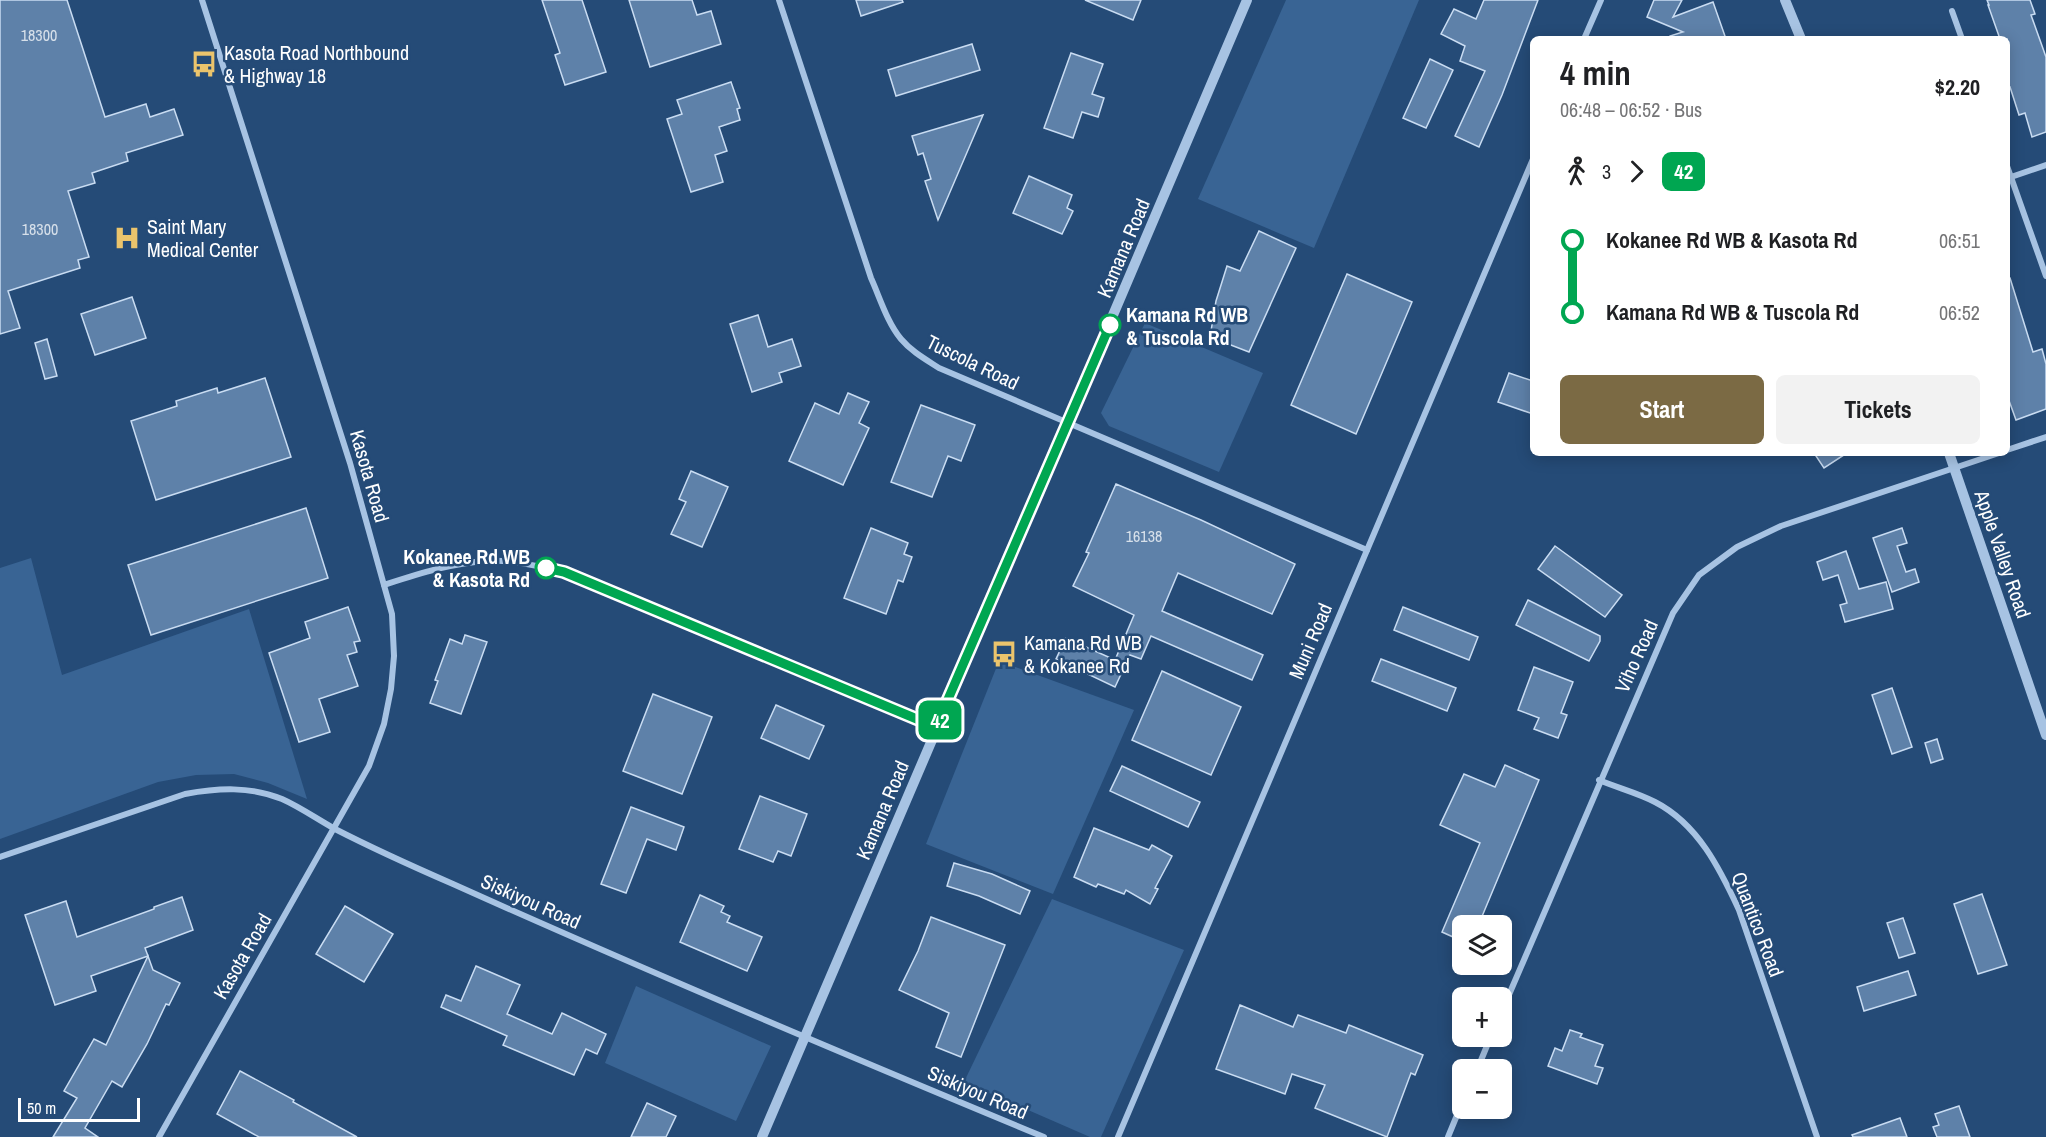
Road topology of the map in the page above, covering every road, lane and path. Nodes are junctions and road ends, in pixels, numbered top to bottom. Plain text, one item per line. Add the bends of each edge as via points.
1 (202, 0) edge
2 (779, 0) edge
3 (1246, 0) edge
4 (1600, 0) edge
5 (1785, 0) edge
6 (1952, 11) dead end
7 (1585, 36) edge
8 (1800, 36) edge
9 (1961, 36) edge
10 (2046, 165) edge
11 (1530, 166) edge
12 (2011, 177) joint
13 (2046, 276) edge
14 (1068, 424) junction
15 (2046, 437) edge
16 (2010, 449) edge
17 (1950, 456) edge
18 (1990, 456) edge
19 (1954, 468) junction
20 (1367, 550) junction
21 (384, 585) junction
22 (936, 727) junction
23 (2046, 735) edge
24 (1599, 780) junction
25 (334, 828) junction
26 (0, 857) edge
27 (1512, 987) edge
28 (805, 1037) junction
29 (1455, 1119) edge
30 (159, 1137) edge
31 (762, 1137) edge
32 (1044, 1137) edge
33 (1118, 1137) edge
34 (1448, 1137) edge
35 (1817, 1137) edge

1 - 21 street, Kasota Road via 351,463
2 - 14 street, Tuscola Road via 871,278 900,338 939,368
3 - 14 street, Kamana Road
4 - 7 street
5 - 8 street
6 - 9 street
10 - 12 street
11 - 20 street, Muni Road
12 - 13 street
14 - 20 street, Tuscola Road
14 - 22 street, Kamana Road
15 - 16 street
17 - 19 street, Apple Valley Road
18 - 19 street, Viho Road
19 - 23 street, Apple Valley Road
19 - 24 street, Viho Road via 1781,526 1737,547 1699,575 1672,613
20 - 33 street, Muni Road
21 - 22 street via 440,567 488,561 564,572
21 - 25 street, Kasota Road via 392,614 394,656 384,724 369,766
22 - 28 street, Kamana Road
24 - 27 street, Viho Road
24 - 35 street, Quantico Road via 1656,803 1683,822 1723,875 1739,910
25 - 26 street, Siskiyou Road via 281,799 240,788 213,789 185,794
25 - 28 street, Siskiyou Road via 474,894
25 - 30 street, Kasota Road
28 - 31 street, Kamana Road
28 - 32 street, Siskiyou Road
29 - 34 street

